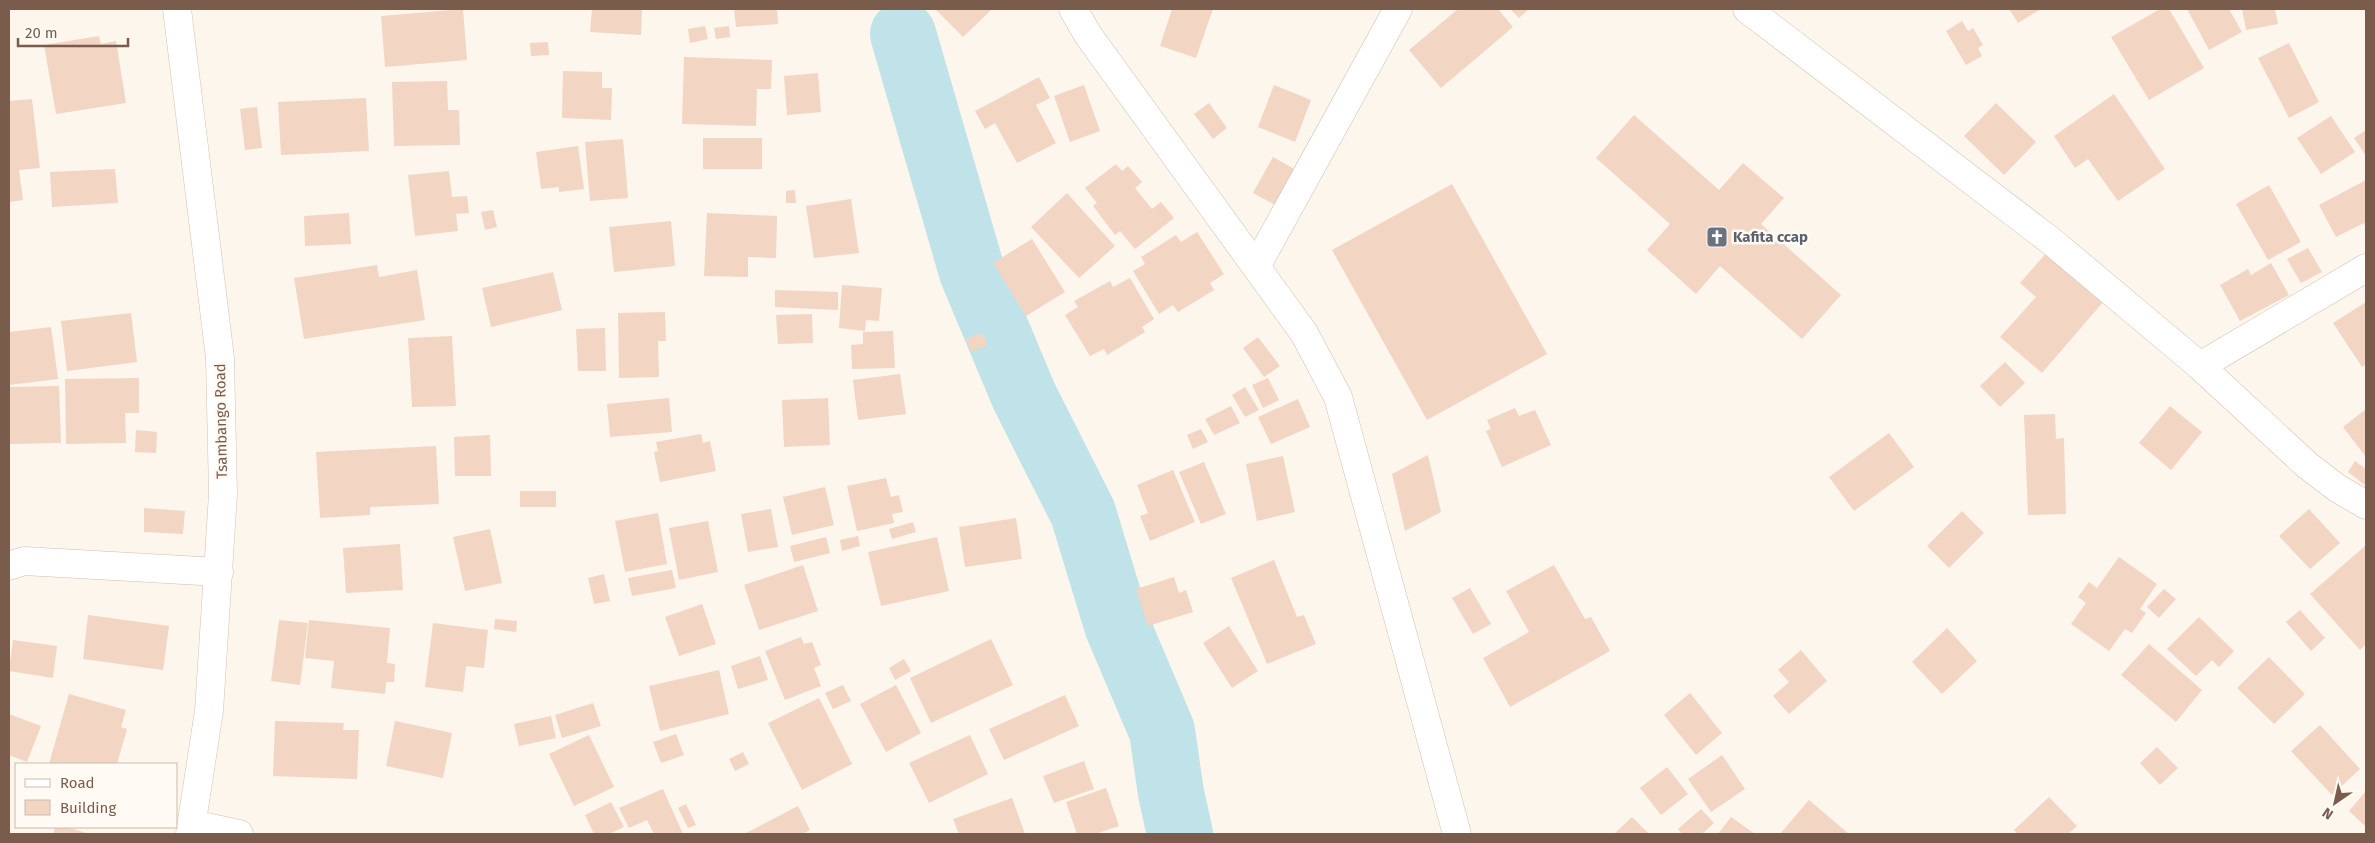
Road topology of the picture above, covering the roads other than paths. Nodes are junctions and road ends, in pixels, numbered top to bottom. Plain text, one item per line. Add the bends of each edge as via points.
1 (177, 9) edge
2 (1073, 9) edge
3 (1398, 9) edge
4 (1747, 9) edge
5 (1257, 264) junction
6 (2366, 268) edge
7 (2200, 366) junction
8 (2366, 505) edge
9 (9, 566) edge
10 (219, 572) junction
11 (191, 829) edge
12 (239, 834) edge
13 (1456, 834) edge

1 - 10 street, Tsambango Road via 220,358 223,494
2 - 5 street via 1088,35
3 - 5 street
4 - 7 street via 2052,241
5 - 13 street via 1304,333 1338,397
6 - 7 street
7 - 8 street via 2307,465
9 - 10 street via 24,561
10 - 11 street, Tsambango Road via 209,711
11 - 12 street

